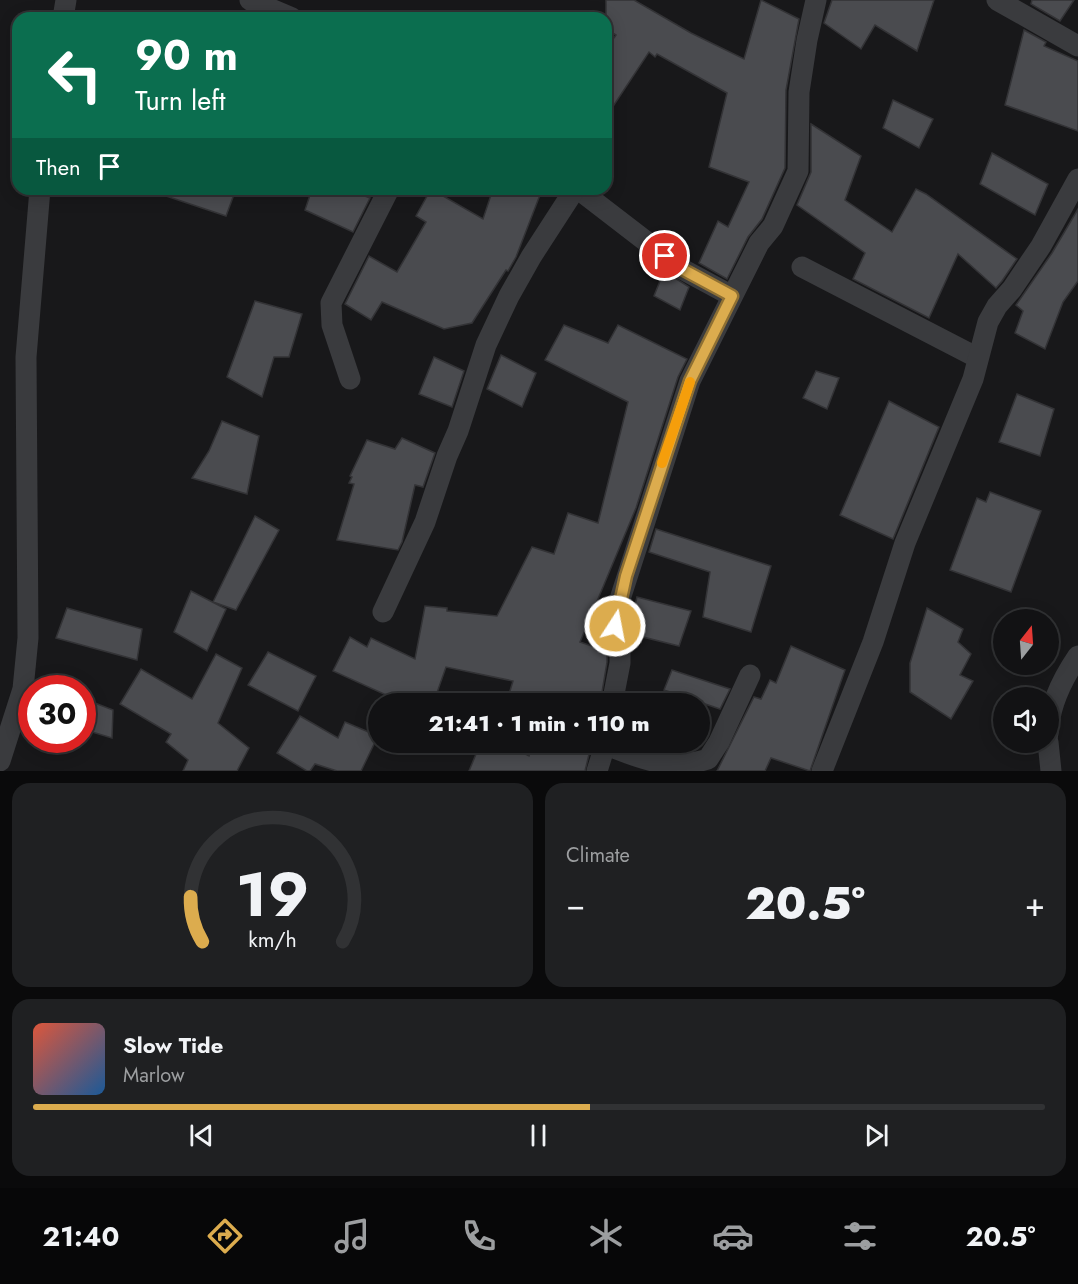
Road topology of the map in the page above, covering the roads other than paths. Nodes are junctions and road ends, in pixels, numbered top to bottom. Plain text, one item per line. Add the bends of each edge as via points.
1 (250, 0) edge
2 (816, 0) edge
3 (997, 0) edge
4 (278, 12) edge
5 (1078, 46) edge
6 (1078, 178) edge
7 (40, 195) edge
8 (386, 195) edge
9 (572, 195) edge
10 (584, 195) edge
11 (802, 267) dead end
12 (732, 296) junction
13 (978, 358) junction
14 (350, 379) dead end
15 (383, 612) dead end
16 (1078, 656) edge
17 (750, 675) dead end
18 (1059, 691) edge
19 (614, 693) edge
20 (603, 753) edge
21 (628, 753) edge
22 (1049, 753) edge
23 (0, 761) edge
24 (597, 771) edge
25 (822, 771) edge
26 (1051, 771) edge

1 - 4 street
2 - 12 street via 799,92 798,171 773,226 759,243
3 - 5 street
6 - 13 street via 1041,246 988,322
7 - 23 street via 26,357 28,638 23,689
8 - 14 street via 331,303 332,325
9 - 15 street via 525,267 486,345 425,522
10 - 12 street via 682,269
11 - 13 street
12 - 19 street via 690,381 626,576 615,626 620,663
13 - 25 street
16 - 18 street
17 - 21 street via 708,759 680,765
20 - 24 street
22 - 26 street

